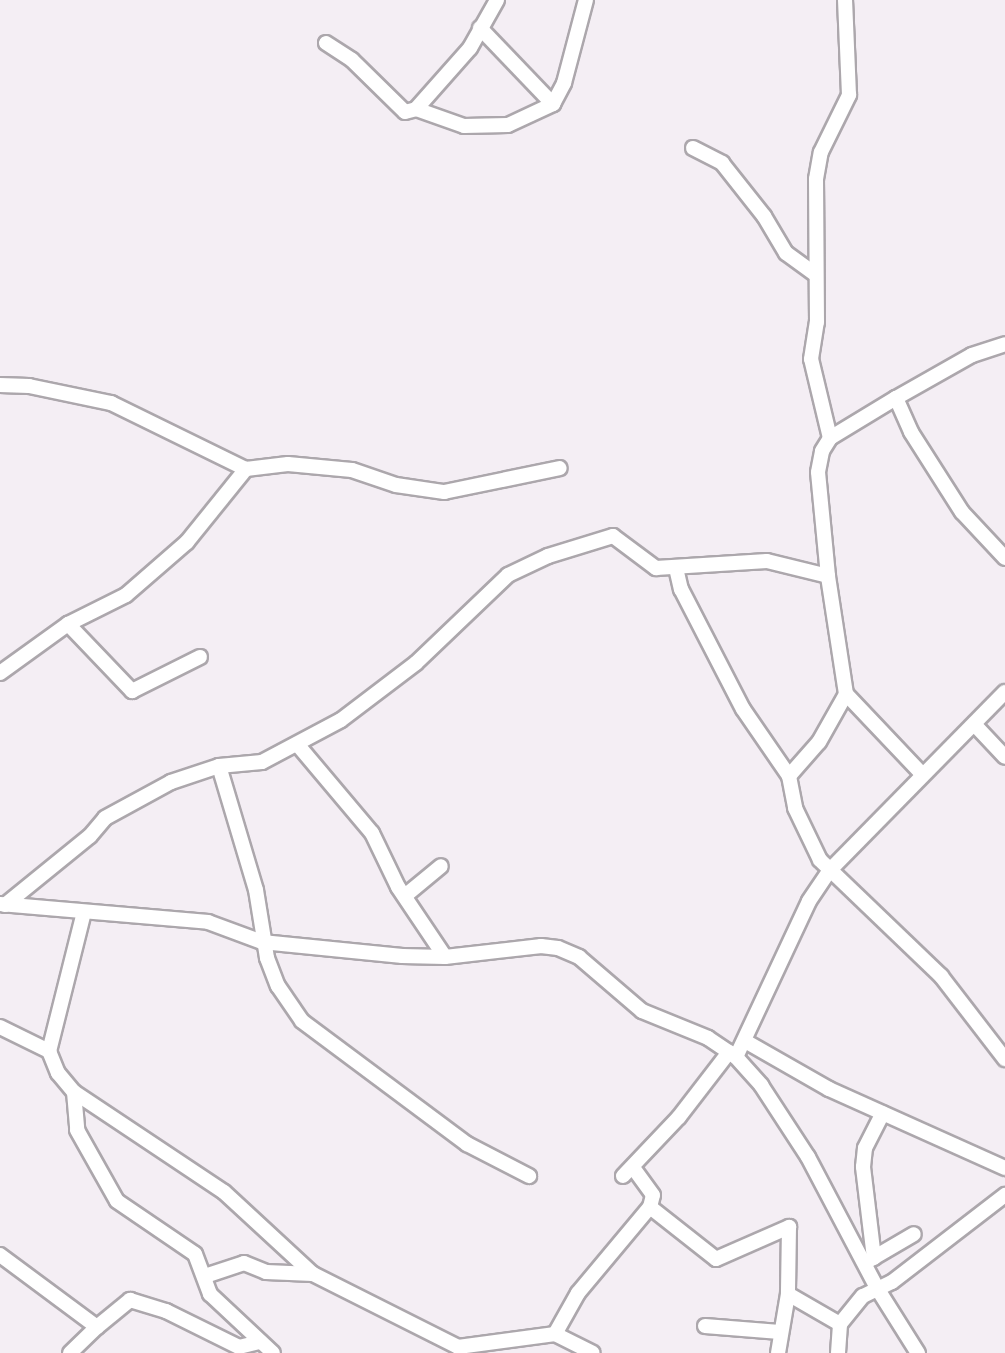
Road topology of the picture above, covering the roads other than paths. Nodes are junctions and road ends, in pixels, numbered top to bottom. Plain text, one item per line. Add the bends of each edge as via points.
1 (497, 0) edge
2 (586, 0) edge
3 (845, 0) edge
4 (480, 28) junction
5 (327, 43) dead end
6 (553, 104) junction
7 (416, 109) junction
8 (693, 148) dead end
9 (816, 275) junction
10 (1005, 344) edge
11 (0, 385) edge
12 (896, 398) junction
13 (830, 438) junction
14 (560, 468) dead end
15 (246, 469) junction
16 (1005, 558) edge
17 (676, 568) junction
18 (828, 576) junction
19 (68, 624) junction
20 (200, 657) dead end
21 (0, 673) edge
22 (1005, 692) edge
23 (846, 694) junction
24 (974, 724) junction
25 (297, 744) junction
26 (1005, 757) edge
27 (219, 766) junction
28 (921, 772) junction
29 (789, 776) junction
30 (441, 866) dead end
31 (829, 871) junction
32 (406, 895) junction
33 (2, 904) edge
34 (84, 912) junction
35 (262, 942) junction
36 (445, 957) junction
37 (0, 1027) edge
38 (744, 1041) junction
39 (49, 1051) junction
40 (732, 1055) junction
41 (1005, 1059) edge
42 (74, 1092) junction
43 (883, 1113) junction
44 (1005, 1168) edge
45 (530, 1176) dead end
46 (1005, 1195) edge
47 (650, 1207) junction
48 (914, 1234) dead end
49 (0, 1255) edge
50 (869, 1261) junction
51 (313, 1274) junction
52 (205, 1276) junction
53 (877, 1288) junction
54 (788, 1294) junction
55 (840, 1324) junction
56 (705, 1326) dead end
57 (97, 1327) junction
58 (780, 1332) junction
59 (555, 1334) junction
60 (259, 1342) junction
61 (70, 1353) edge
62 (273, 1353) edge
63 (593, 1353) edge
64 (778, 1353) edge
65 (838, 1353) edge
66 (918, 1353) edge

1 - 4 street
2 - 6 street via 564,83
3 - 9 street via 849,95 821,152 816,179
4 - 6 street
4 - 7 street via 470,48
5 - 7 street via 352,60 405,112
6 - 7 street via 508,125 483,127 464,126
8 - 9 street via 722,163 764,216 786,254
9 - 13 street via 811,359
10 - 12 street via 972,355
11 - 15 street via 29,386 111,404
12 - 13 street
12 - 16 street via 911,432 962,512
13 - 18 street via 818,472
14 - 15 street via 444,492 396,485 352,470 288,464
15 - 19 street via 187,542 148,576 114,603
17 - 18 street via 767,561
17 - 25 street via 656,568 613,536 548,556 508,575 387,686 341,720
17 - 29 street via 681,589 743,709
18 - 23 street
19 - 20 street via 132,691
19 - 21 street
22 - 24 street
23 - 28 street
23 - 29 street via 819,742
24 - 26 street
24 - 28 street
25 - 27 street via 262,762
25 - 32 street via 372,833
27 - 33 street via 171,782 106,818 90,836
27 - 35 street via 256,890
28 - 31 street
29 - 31 street via 794,808
30 - 32 street
31 - 38 street via 784,950
31 - 41 street via 941,976
32 - 36 street
33 - 34 street
34 - 35 street via 208,922
34 - 39 street
35 - 36 street
35 - 45 street via 278,986 302,1021 467,1144
36 - 40 street via 558,948 579,957 642,1011
37 - 39 street
38 - 40 street
38 - 43 street via 829,1089
39 - 42 street via 58,1073
40 - 47 street via 628,1172 653,1195
40 - 50 street via 786,1121
42 - 51 street via 225,1192
42 - 52 street via 76,1130 117,1201 195,1254
43 - 44 street
43 - 50 street via 865,1148 863,1167
46 - 53 street via 892,1283
47 - 54 street via 716,1259 789,1227
47 - 59 street via 578,1293
48 - 50 street
49 - 57 street
50 - 53 street
51 - 52 street via 266,1272 244,1263
51 - 59 street via 458,1347
52 - 60 street via 210,1294
53 - 55 street via 863,1296
53 - 66 street
54 - 55 street
54 - 58 street
55 - 65 street
56 - 58 street
57 - 60 street via 130,1300 166,1311 239,1347
57 - 61 street
58 - 64 street
59 - 63 street
60 - 62 street

